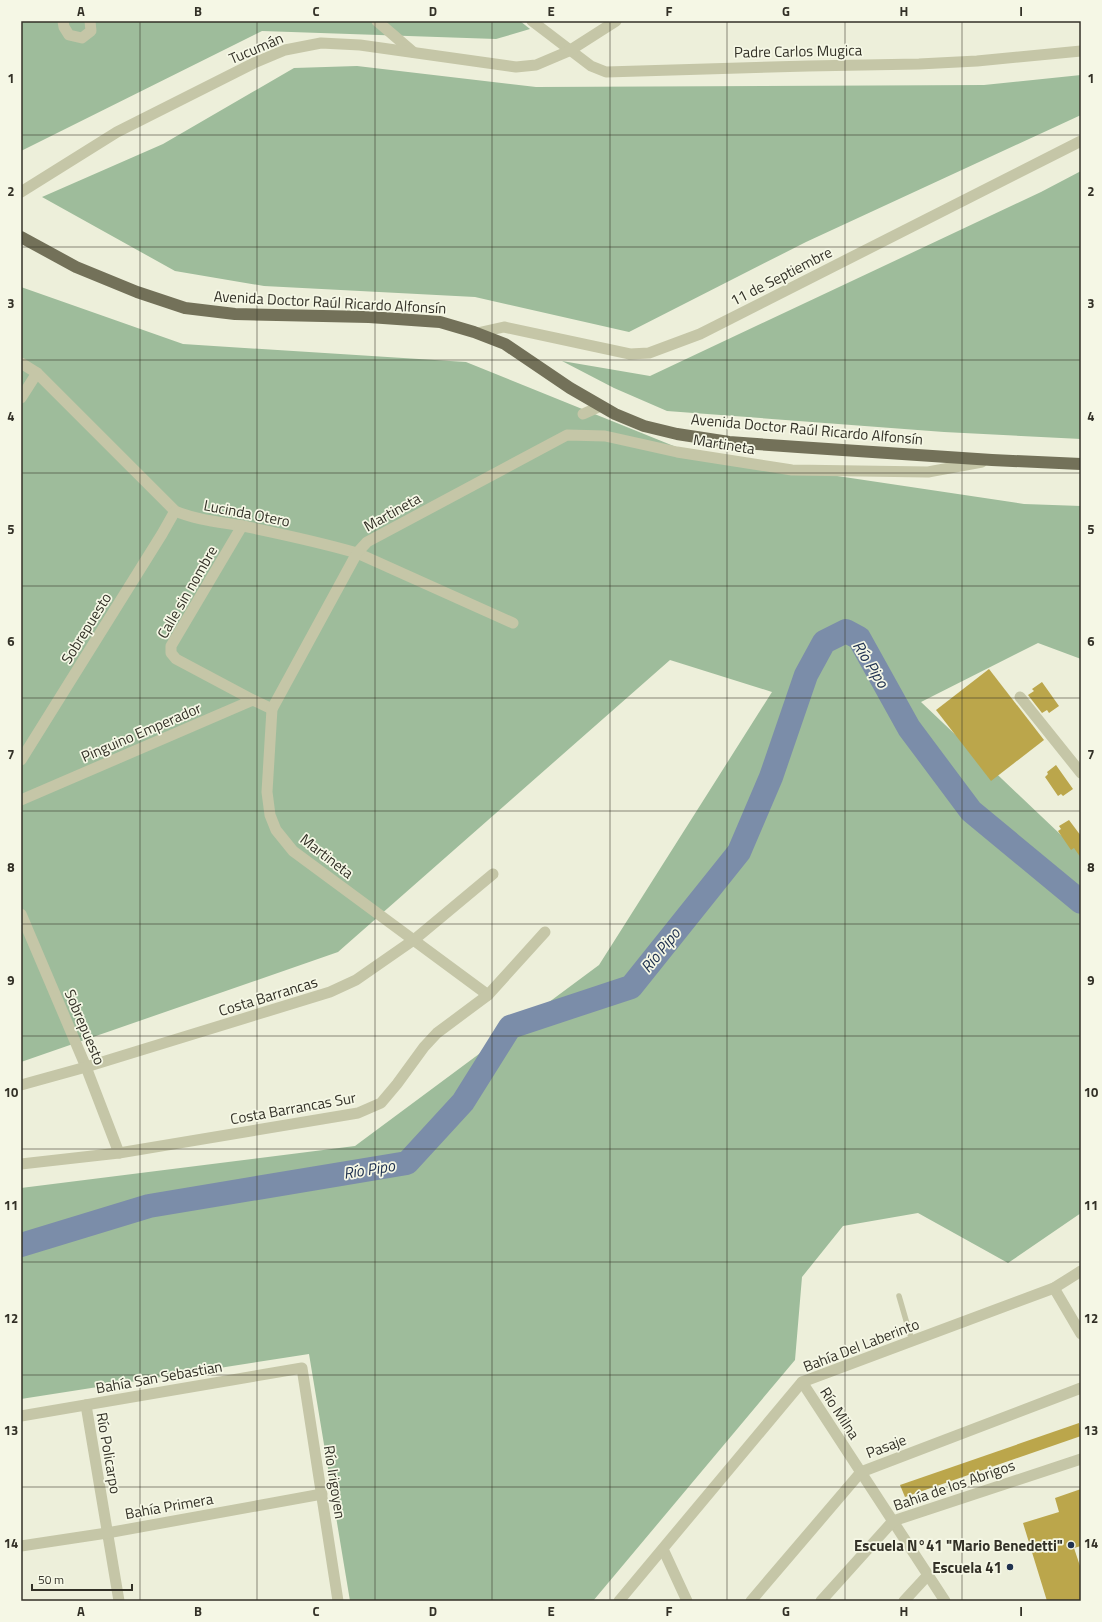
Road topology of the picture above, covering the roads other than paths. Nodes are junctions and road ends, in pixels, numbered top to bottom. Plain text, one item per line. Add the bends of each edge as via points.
1 (63, 21) edge
2 (90, 21) edge
3 (377, 21) edge
4 (532, 21) edge
5 (616, 21) edge
6 (569, 51) junction
7 (1081, 51) edge
8 (414, 52) junction
9 (1081, 141) edge
10 (21, 192) edge
11 (21, 237) edge
12 (478, 333) junction
13 (21, 363) edge
14 (37, 373) junction
15 (21, 398) edge
16 (601, 406) junction
17 (583, 414) dead end
18 (992, 460) junction
19 (1081, 464) edge
20 (174, 511) junction
21 (242, 526) junction
22 (357, 553) junction
23 (513, 623) dead end
24 (1020, 698) dead end
25 (253, 700) junction
26 (272, 709) junction
27 (21, 760) edge
28 (1081, 773) edge
29 (21, 800) edge
30 (493, 874) dead end
31 (21, 914) edge
32 (545, 932) dead end
33 (415, 939) junction
34 (488, 995) junction
35 (86, 1067) junction
36 (21, 1085) edge
37 (119, 1153) junction
38 (21, 1164) edge
39 (1081, 1271) edge
40 (1054, 1288) junction
41 (899, 1296) dead end
42 (1081, 1334) edge
43 (912, 1342) junction
44 (302, 1368) joint
45 (802, 1382) junction
46 (1081, 1388) edge
47 (86, 1405) junction
48 (21, 1416) edge
49 (1081, 1459) edge
50 (861, 1472) junction
51 (322, 1494) junction
52 (893, 1521) junction
53 (107, 1533) junction
54 (21, 1546) edge
55 (663, 1549) junction
56 (928, 1575) junction
57 (119, 1601) edge
58 (338, 1601) edge
59 (619, 1601) edge
60 (687, 1601) edge
61 (751, 1601) edge
62 (821, 1601) edge
63 (904, 1601) edge
64 (945, 1601) edge

1 - 2 street via 69,36 82,38 91,31
3 - 8 street
4 - 6 street, Padre Carlos Mugica
5 - 6 street, Tucumán
6 - 7 street, Padre Carlos Mugica via 590,66 606,72 920,64
6 - 8 street, Tucumán via 536,65 516,67
8 - 10 street, Tucumán via 321,43 286,50 254,63 117,132
9 - 12 street, 11 de Septiembre via 700,334 649,353 630,354 504,327
11 - 12 main road, Avenida Doctor Raúl Ricardo Alfonsín via 76,267 185,308 235,314 369,317 440,322
12 - 16 main road, Avenida Doctor Raúl Ricardo Alfonsín via 505,344
13 - 14 street, Lucinda Otero
14 - 15 street
14 - 20 street, Lucinda Otero
16 - 17 street
16 - 18 main road, Avenida Doctor Raúl Ricardo Alfonsín via 644,426 729,442
18 - 19 main road, Avenida Doctor Raúl Ricardo Alfonsín
18 - 22 street, Martineta via 928,472 792,470 677,452 604,436 567,435 367,542
20 - 21 street, Lucinda Otero via 188,517
20 - 27 street, Sobrepuesto
21 - 22 street, Lucinda Otero
21 - 25 street, Calle sin nombre via 171,646 171,653 176,659
22 - 23 street, Lucinda Otero
22 - 26 street, Martineta
24 - 28 street
25 - 26 street
25 - 29 street, Pinguino Emperador
26 - 33 street, Martineta via 267,792 270,815 276,830 294,850
30 - 33 street, Costa Barrancas
31 - 35 street, Sobrepuesto
32 - 34 street, Costa Barrancas Sur
33 - 34 street, Martineta
33 - 35 street, Costa Barrancas via 356,980 330,992
34 - 37 street, Costa Barrancas Sur via 437,1033 381,1103 358,1113
35 - 36 street, Costa Barrancas
35 - 37 street, Sobrepuesto
37 - 38 street, Costa Barrancas Sur
39 - 40 street, Bahía Del Laberinto
40 - 42 street
40 - 43 street, Bahía Del Laberinto
41 - 43 lane
43 - 45 street, Bahía Del Laberinto
44 - 47 street, Bahía San Sebastian
44 - 51 street, Río Irigoyen
45 - 50 street, Río Milna
45 - 55 street, Bahía Del Laberinto
46 - 50 street, Pasaje
47 - 48 street, Bahía San Sebastian
47 - 53 street, Río Policarpo
49 - 52 street, Bahía de los Abrigos
50 - 52 street, Río Milna
50 - 61 street, Pasaje
51 - 53 street, Bahía Primera
51 - 58 street, Río Irigoyen
52 - 56 street, Río Milna
52 - 62 street, Bahía de los Abrigos
53 - 54 street, Bahía Primera
53 - 57 street, Río Policarpo
55 - 59 street, Bahía Del Laberinto
55 - 60 street
56 - 63 street
56 - 64 street, Río Milna

